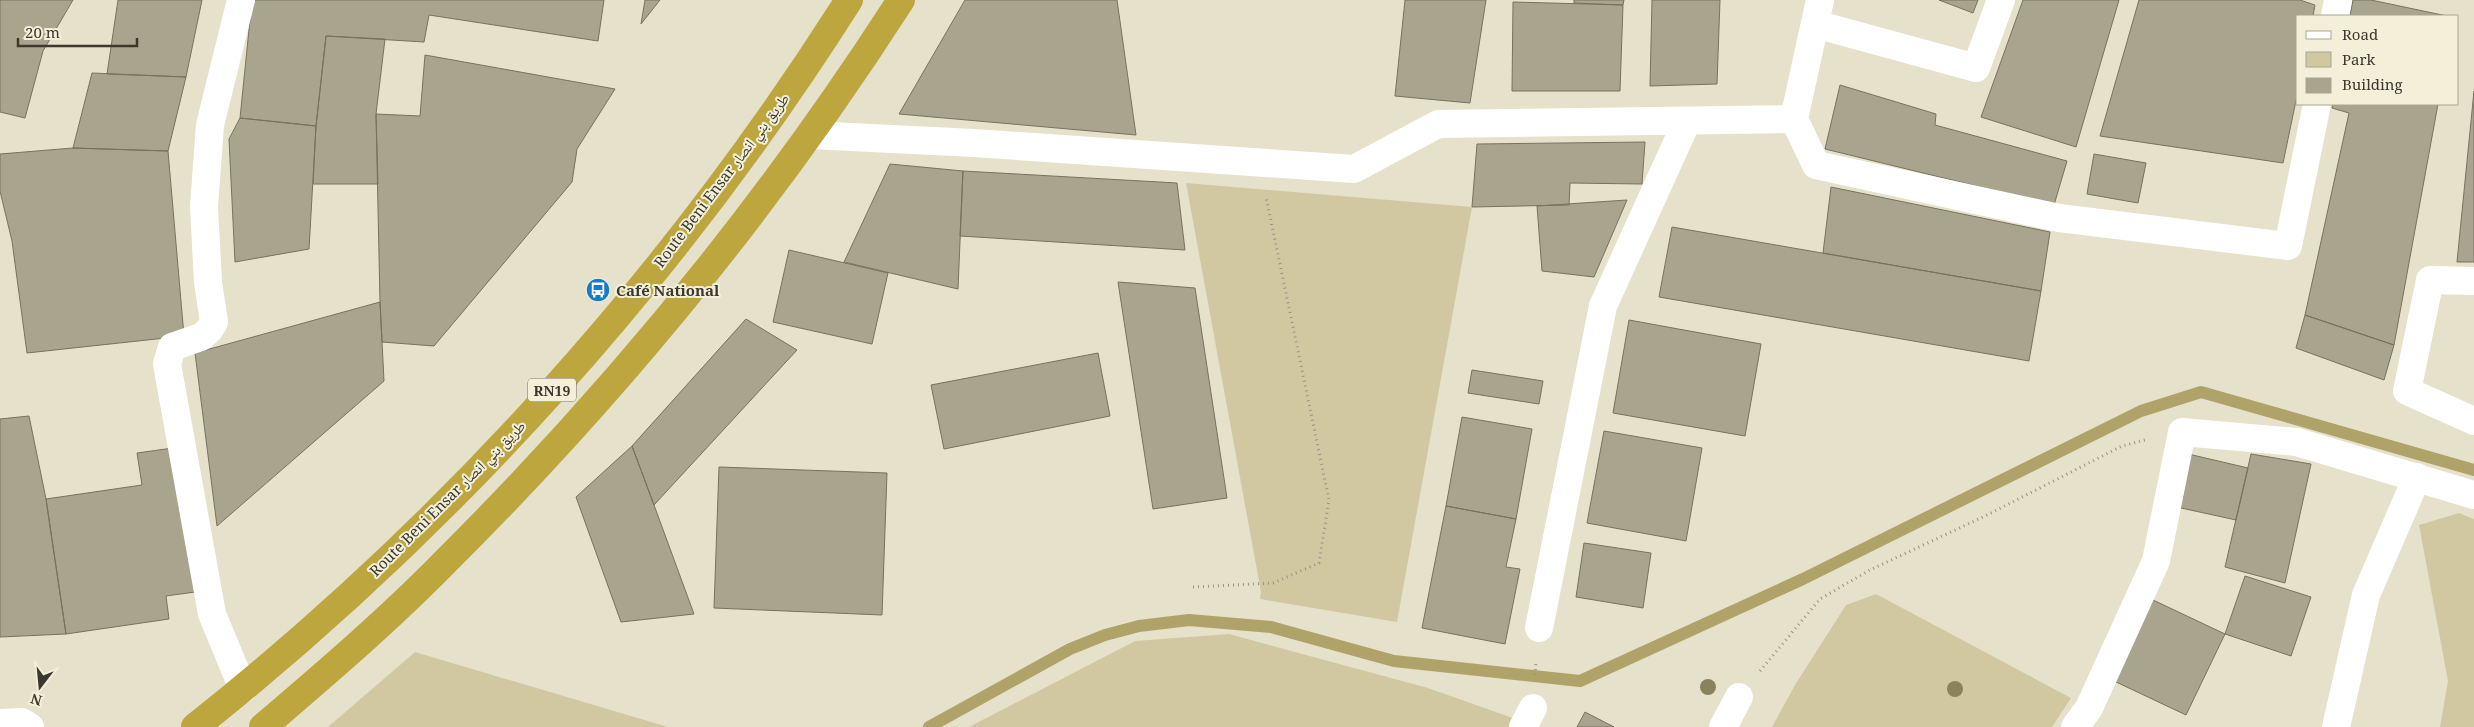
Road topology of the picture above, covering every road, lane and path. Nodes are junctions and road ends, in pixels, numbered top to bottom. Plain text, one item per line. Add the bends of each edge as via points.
1 (241, 0) edge
2 (849, 0) edge
3 (902, 0) edge
4 (2001, 0) edge
5 (2338, 0) edge
6 (1818, 12) edge
7 (2335, 15) edge
8 (2317, 105) edge
9 (1794, 119) junction
10 (1687, 122) junction
11 (810, 135) junction
12 (1259, 162) junction
13 (2474, 281) edge
14 (2474, 421) edge
15 (2182, 432) junction
16 (2416, 477) junction
17 (2474, 495) edge
18 (1193, 587) dead end
19 (1539, 628) joint
20 (243, 689) junction
21 (1739, 697) joint
22 (1528, 718) edge
23 (0, 723) edge
24 (30, 727) edge
25 (195, 727) edge
26 (263, 727) edge
27 (1723, 727) edge
28 (2076, 727) edge
29 (2336, 727) edge

1 - 20 street via 210,125 204,207 208,282 214,322 200,337 172,347 167,364 212,614
2 - 20 highway, Route Beni Ensar طريق بني انصار / RN19 via 719,188 614,319 503,445 384,563
3 - 11 highway, RN19
4 - 6 street via 1976,68
5 - 7 street
6 - 9 street
8 - 9 street via 2288,246 2059,218 1816,165
9 - 10 street
10 - 12 street via 1438,124 1354,169
10 - 19 street via 1603,306
11 - 12 street
11 - 26 highway, RN19 via 726,248 542,463 443,564 340,661
12 - 18 path via 1329,500 1328,509 1319,563 1274,583
13 - 14 street via 2430,280 2407,391
15 - 16 street via 2297,442
15 - 21 path via 2122,446 1870,570 1820,599
15 - 28 street via 2156,561 2089,708
16 - 17 street
16 - 29 street via 2366,595
19 - 22 path
20 - 25 highway, Route Beni Ensar طريق بني انصار / RN19
21 - 27 street
23 - 24 street via 22,722

